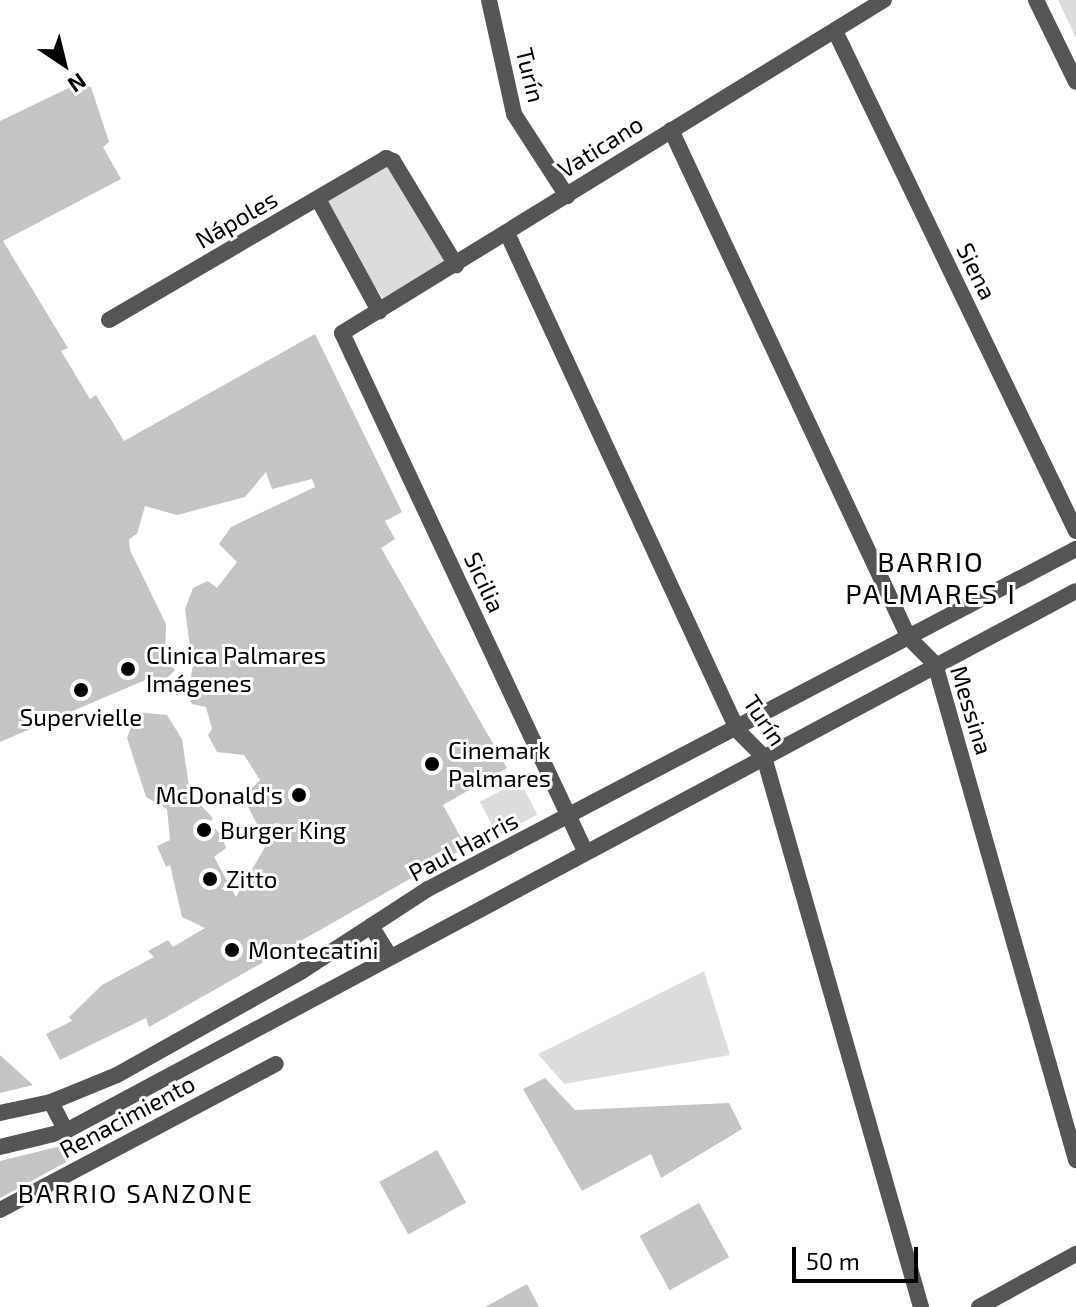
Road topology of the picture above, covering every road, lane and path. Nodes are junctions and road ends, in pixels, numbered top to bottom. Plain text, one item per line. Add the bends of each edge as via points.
1 (508, 0) edge
2 (884, 0) edge
3 (1036, 0) edge
4 (490, 5) edge
5 (835, 31) junction
6 (1076, 82) edge
7 (671, 130) junction
8 (567, 196) junction
9 (318, 199) junction
10 (507, 233) junction
11 (456, 265) junction
12 (379, 311) junction
13 (109, 320) dead end
14 (342, 333) joint
15 (1076, 531) edge
16 (1076, 549) edge
17 (1076, 591) edge
18 (909, 638) junction
19 (935, 664) junction
20 (738, 731) junction
21 (764, 757) junction
22 (569, 818) junction
23 (585, 851) junction
24 (371, 926) junction
25 (389, 955) junction
26 (276, 1064) dead end
27 (51, 1102) junction
28 (0, 1113) edge
29 (66, 1131) junction
30 (0, 1147) edge
31 (1076, 1160) edge
32 (0, 1210) edge
33 (1076, 1254) edge
34 (921, 1307) edge
35 (979, 1307) edge

1 - 4 street
2 - 5 street, Vaticano
3 - 6 street
4 - 8 street, Turín via 514,114
5 - 7 street, Vaticano
5 - 15 street, Siena
7 - 8 street, Vaticano
7 - 18 street, Messina
8 - 10 street, Vaticano
9 - 11 street, Nápoles via 386,158 393,161
9 - 12 street
9 - 13 street, Nápoles
10 - 11 street, Vaticano
10 - 20 street, Turín
11 - 12 street, Vaticano
12 - 14 street, Vaticano
14 - 22 street, Sicilia
16 - 18 street, Paul Harris
17 - 19 street
18 - 19 street, Messina
18 - 20 street, Paul Harris
19 - 21 street
19 - 31 street, Messina
20 - 21 street, Turín
20 - 22 street, Paul Harris
21 - 23 street
21 - 34 street, Turín
22 - 23 street, Sicilia
22 - 24 street, Paul Harris via 428,889
23 - 25 street
24 - 25 street
24 - 27 street, Paul Harris via 117,1075
25 - 29 street
26 - 32 street, Renacimiento
27 - 28 street, Paul Harris
27 - 29 street
29 - 30 street
33 - 35 street

